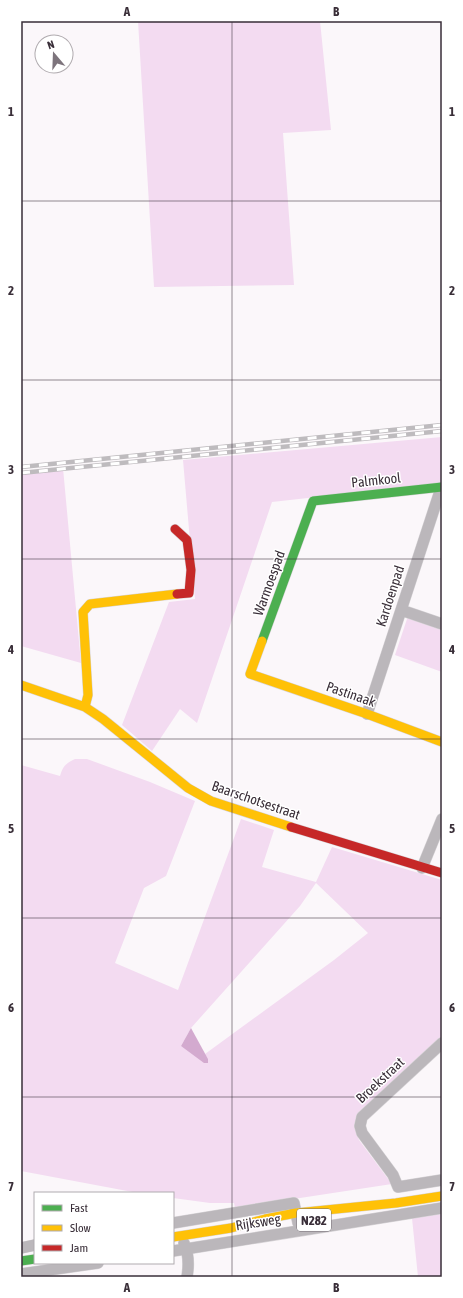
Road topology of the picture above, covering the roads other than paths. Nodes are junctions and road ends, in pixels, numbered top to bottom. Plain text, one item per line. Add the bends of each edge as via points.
1 (441, 488) edge
2 (313, 501) joint
3 (175, 529) dead end
4 (401, 610) junction
5 (442, 624) edge
6 (250, 674) joint
7 (21, 685) edge
8 (85, 706) junction
9 (367, 714) junction
10 (442, 742) edge
11 (442, 819) edge
12 (422, 868) junction
13 (442, 873) edge
14 (442, 1043) edge
15 (442, 1180) edge
16 (442, 1196) edge
17 (442, 1208) edge
18 (297, 1218) junction
19 (174, 1223) edge
20 (177, 1237) edge
21 (34, 1246) edge
22 (21, 1248) edge
23 (187, 1248) junction
24 (174, 1251) edge
25 (34, 1259) edge
26 (21, 1261) edge
27 (91, 1264) edge
28 (21, 1274) edge
29 (187, 1277) edge

1 - 2 street, Palmkool
1 - 4 street, Kardoenpad
2 - 6 street, Warmoespad
3 - 8 street via 187,540 191,570 189,593 90,604 83,612 88,695
4 - 5 street
4 - 9 street, Kardoenpad
6 - 9 street, Pastinaak
7 - 8 street, Baarschotsestraat
8 - 12 street, Baarschotsestraat via 188,788 211,801
9 - 10 street, Pastinaak
11 - 12 street
12 - 13 street, Baarschotsestraat
14 - 15 street, Broekstraat via 362,1117 360,1126 362,1133 393,1175 398,1187
16 - 18 street, Rijksweg / N282 via 363,1211
17 - 23 street, Rijksweg
18 - 19 street, Rijksweg via 294,1203
18 - 20 street, Rijksweg / N282 via 268,1228 231,1228
20 - 23 street
21 - 22 street
23 - 24 street, Rijksweg
23 - 29 street
25 - 26 street
27 - 28 street

